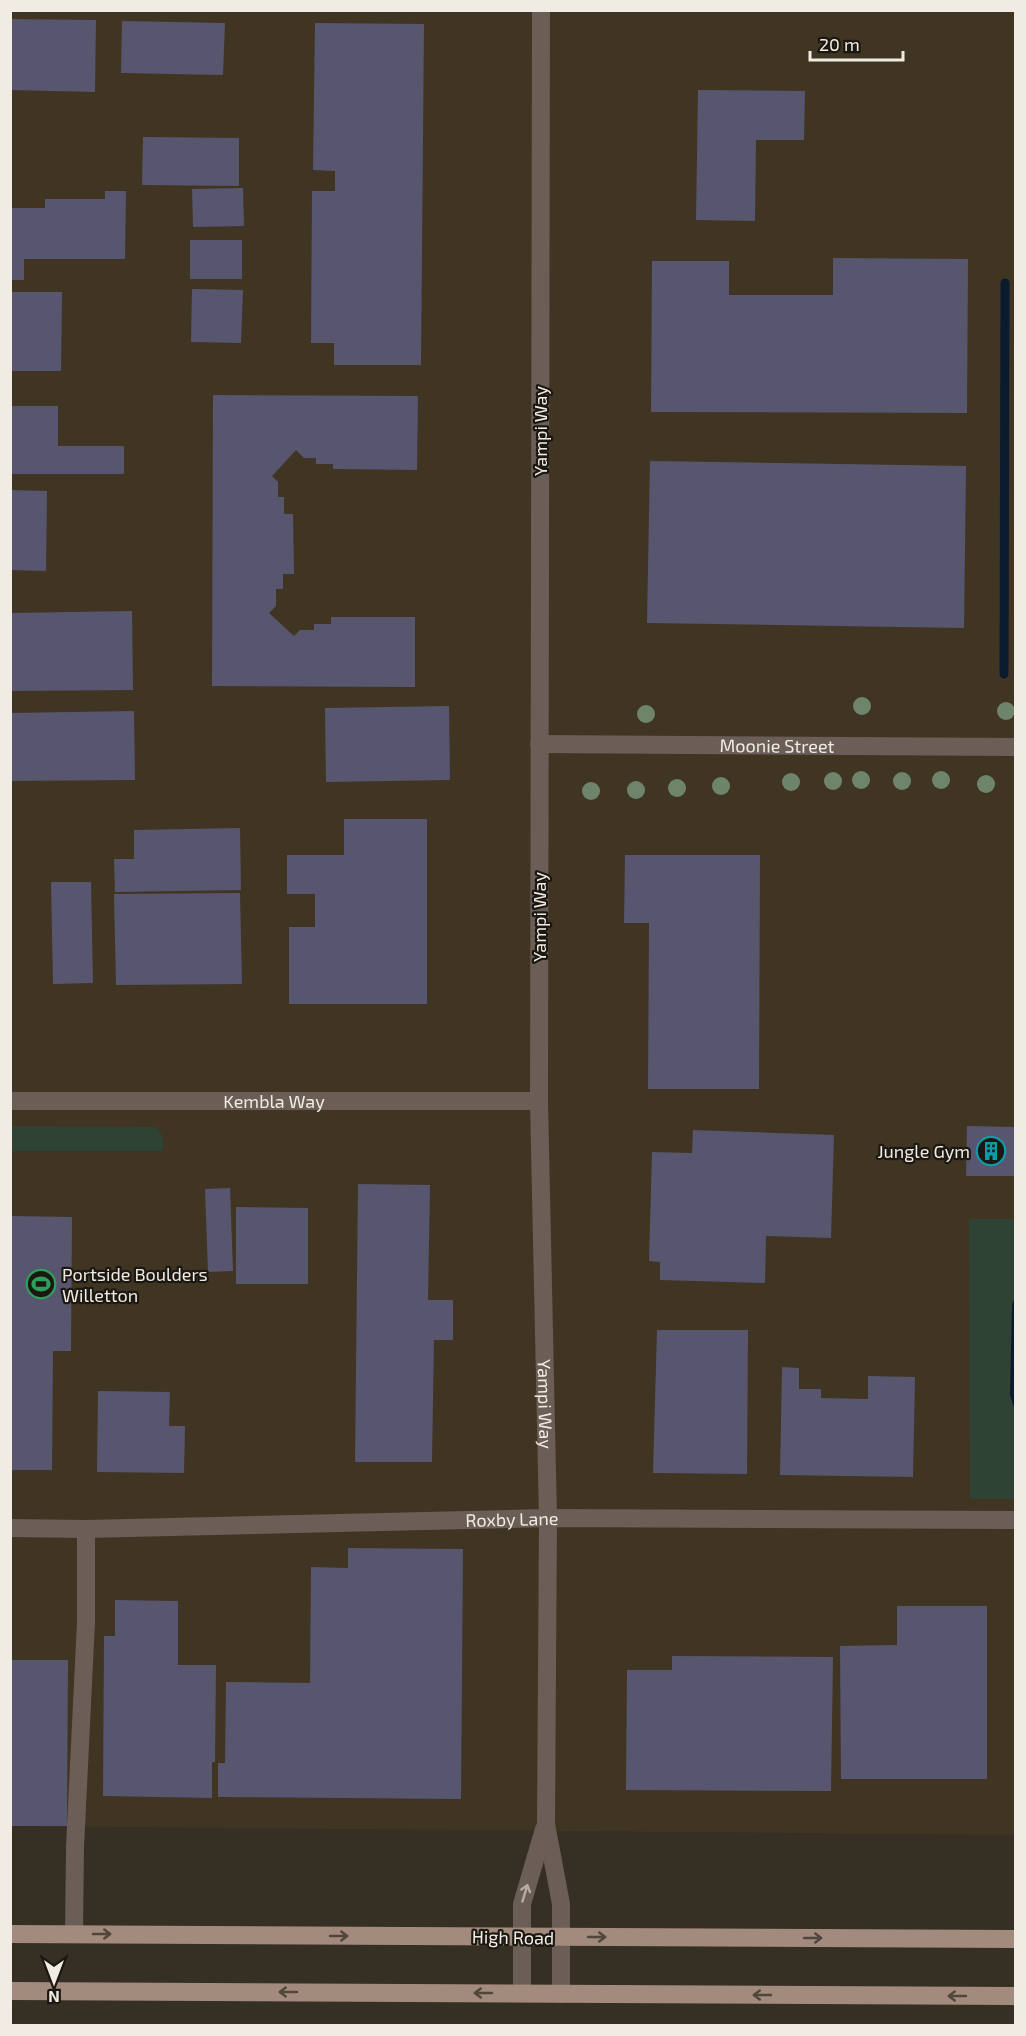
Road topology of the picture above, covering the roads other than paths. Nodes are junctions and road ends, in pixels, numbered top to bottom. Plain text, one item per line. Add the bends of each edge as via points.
1 (541, 10) edge
2 (539, 744) junction
3 (1016, 747) edge
4 (10, 1101) edge
5 (539, 1101) junction
6 (548, 1518) junction
7 (1016, 1520) edge
8 (10, 1528) edge
9 (86, 1529) junction
10 (546, 1824) junction
11 (10, 1934) edge
12 (74, 1934) junction
13 (521, 1936) junction
14 (562, 1937) junction
15 (1016, 1939) edge
16 (10, 1991) edge
17 (522, 1993) junction
18 (561, 1994) junction
19 (1016, 1996) edge

1 - 2 street, Yampi Way
2 - 3 street, Moonie Street
2 - 5 street, Yampi Way
4 - 5 street, Kembla Way
5 - 6 street, Yampi Way
6 - 7 street, Roxby Lane
6 - 9 street, Roxby Lane
6 - 10 street, Yampi Way
8 - 9 street, Roxby Lane
9 - 12 street via 80,1622
13 -> 10 street, Yampi Way via 522,1904
10 - 14 street, Yampi Way via 561,1904
11 - 12 main road, High Road
12 -> 13 main road, High Road
13 - 14 main road, High Road
13 - 17 street, Yampi Way
14 -> 15 main road, High Road
14 - 18 street, Yampi Way
17 -> 16 main road
17 - 18 main road
19 -> 18 main road

